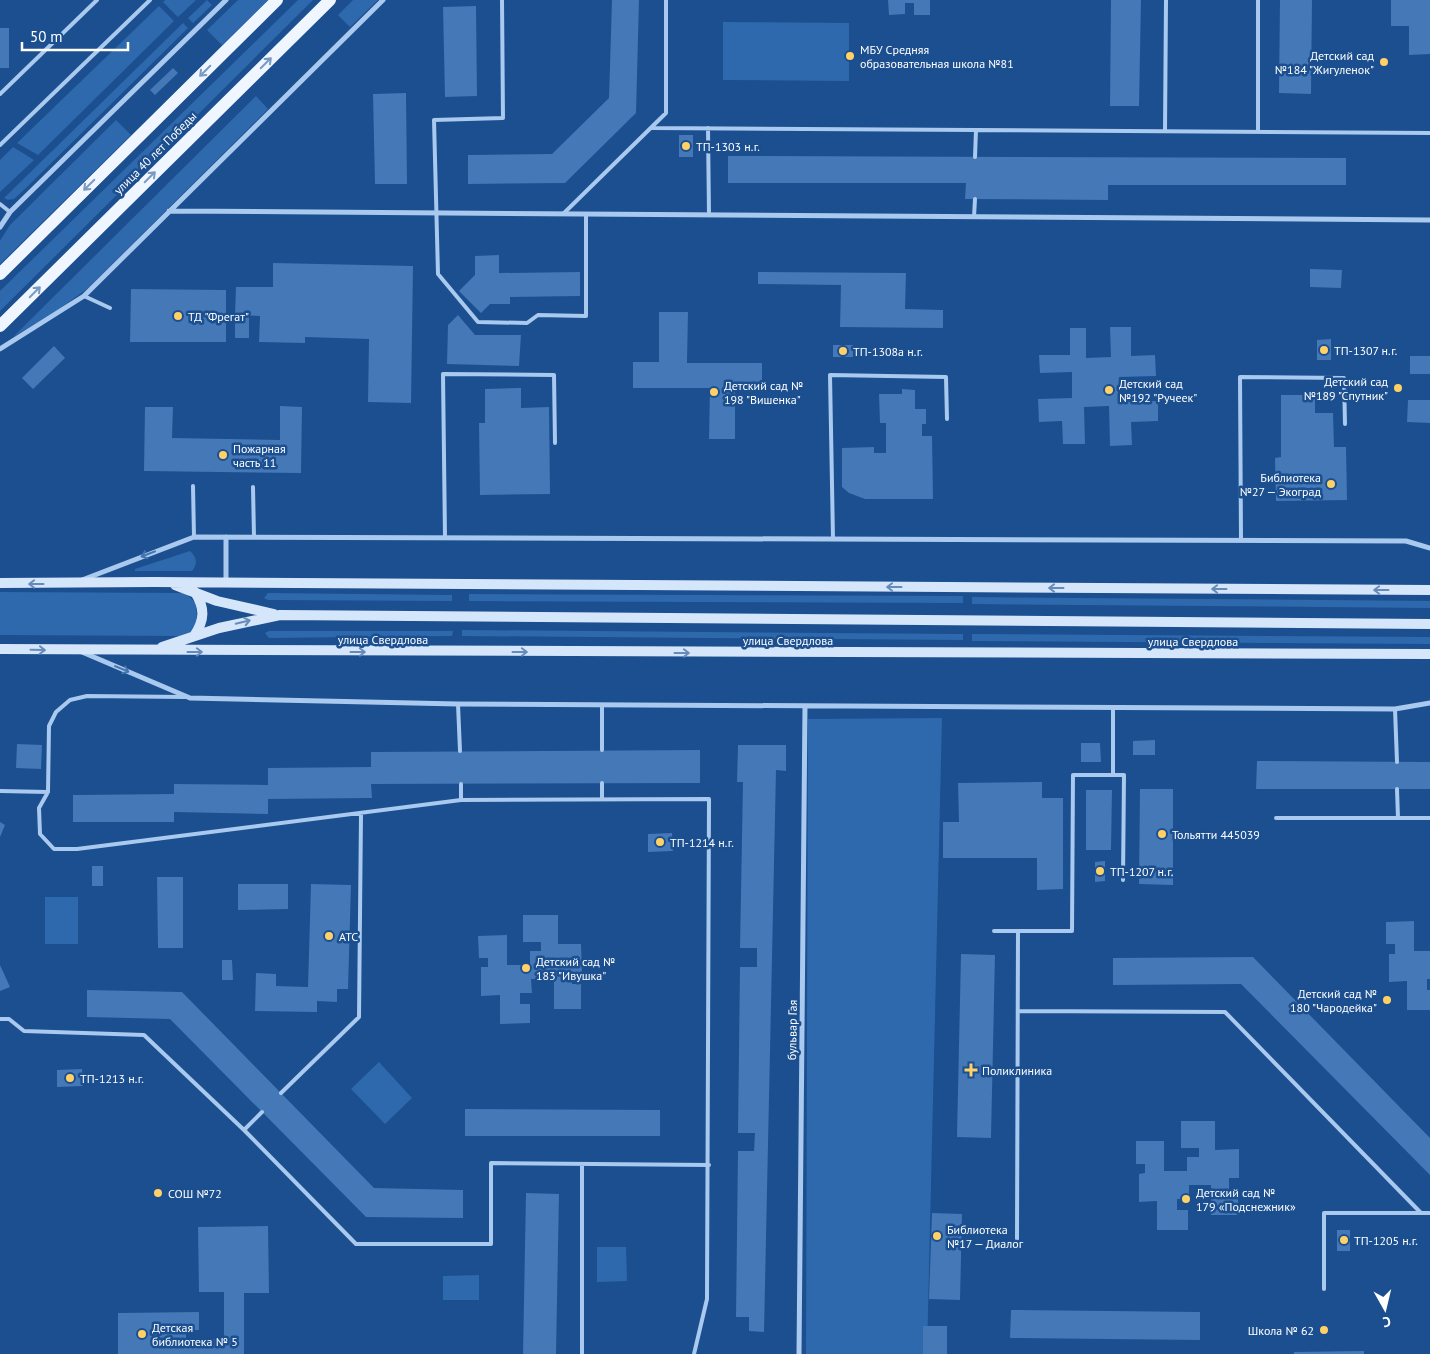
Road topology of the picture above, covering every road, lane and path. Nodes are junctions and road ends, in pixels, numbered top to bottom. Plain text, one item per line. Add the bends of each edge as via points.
1 (97, 0) edge
2 (150, 0) edge
3 (226, 0) edge
4 (277, 0) edge
5 (330, 0) edge
6 (384, 0) edge
7 (502, 0) edge
8 (666, 0) edge
9 (1166, 0) edge
10 (1258, 0) edge
11 (0, 94) edge
12 (652, 128) junction
13 (708, 128) junction
14 (976, 130) junction
15 (1165, 131) junction
16 (1258, 132) junction
17 (1430, 133) edge
18 (0, 145) edge
19 (975, 157) dead end
20 (974, 199) dead end
21 (0, 204) edge
22 (169, 211) junction
23 (10, 212) junction
24 (436, 213) junction
25 (563, 214) junction
26 (586, 214) junction
27 (709, 215) junction
28 (974, 217) junction
29 (1430, 220) edge
30 (0, 228) edge
31 (0, 274) edge
32 (84, 296) junction
33 (110, 308) dead end
34 (0, 326) edge
35 (0, 349) edge
36 (947, 419) dead end
37 (1345, 424) dead end
38 (555, 443) dead end
39 (193, 486) dead end
40 (253, 486) dead end
41 (194, 537) junction
42 (226, 537) junction
43 (254, 537) junction
44 (445, 538) junction
45 (833, 539) junction
46 (1241, 540) junction
47 (1430, 548) edge
48 (154, 582) junction
49 (226, 582) junction
50 (0, 583) edge
51 (72, 584) junction
52 (1430, 590) edge
53 (195, 592) junction
54 (280, 615) junction
55 (1430, 624) edge
56 (194, 636) junction
57 (0, 649) edge
58 (77, 650) junction
59 (146, 651) junction
60 (1430, 654) edge
61 (190, 698) junction
62 (1430, 703) edge
63 (458, 704) junction
64 (602, 705) junction
65 (805, 706) junction
66 (1113, 707) junction
67 (1396, 709) junction
68 (602, 750) dead end
69 (460, 751) dead end
70 (1397, 762) dead end
71 (1113, 775) junction
72 (602, 783) dead end
73 (461, 784) dead end
74 (1397, 789) dead end
75 (0, 791) edge
76 (48, 792) junction
77 (602, 799) junction
78 (461, 800) junction
79 (362, 814) junction
80 (1276, 818) dead end
81 (1398, 818) junction
82 (1430, 818) edge
83 (1123, 880) dead end
84 (994, 931) dead end
85 (1018, 931) junction
86 (1018, 1011) junction
87 (0, 1019) edge
88 (281, 1093) dead end
89 (262, 1112) dead end
90 (244, 1130) junction
91 (582, 1164) junction
92 (709, 1164) junction
93 (1421, 1213) junction
94 (1430, 1213) edge
95 (1017, 1240) dead end
96 (1324, 1289) dead end
97 (582, 1354) edge
98 (694, 1354) edge
99 (799, 1354) edge

1 - 11 lane
2 - 18 lane
3 - 23 street
4 -> 31 main road, улица 40 лет Победы
34 -> 5 main road, улица 40 лет Победы
6 - 22 street
7 - 24 lane via 503,118 434,120
8 - 12 lane via 666,113
9 - 15 lane
10 - 16 lane
12 - 13 lane
12 - 25 lane
13 - 14 lane
13 - 27 lane
14 - 15 lane
14 - 19 lane
15 - 16 lane
16 - 17 lane
20 - 28 lane
21 - 23 lane
22 - 24 street
22 - 32 street
23 - 30 street
24 - 25 street
24 - 26 lane via 438,274 478,322 527,323 538,315 586,316
25 - 26 street
26 - 27 street
27 - 28 street
28 - 29 street
32 - 33 lane
32 - 35 street
36 - 45 lane via 946,377 830,375
37 - 46 lane via 1344,378 1240,377
38 - 44 lane via 554,375 443,374
39 - 41 lane
40 - 43 lane
41 - 42 street
41 -> 51 street
42 - 43 street
42 - 49 street
43 - 44 street
44 - 45 street
45 - 46 street
46 - 47 street via 1406,541
48 - 49 main road, улица Свердлова
48 - 51 main road, улица Свердлова
48 - 53 main road, улица Свердлова
52 -> 49 main road, улица Свердлова
51 -> 50 main road, улица Свердлова
53 - 54 main road, улица Свердлова via 216,601
53 - 56 main road via 204,615
54 - 55 main road, улица Свердлова
56 -> 54 main road, улица Свердлова
56 - 59 main road, улица Свердлова
57 -> 58 main road, улица Свердлова
58 - 59 main road, улица Свердлова
58 -> 61 street
59 -> 60 main road, улица Свердлова
61 - 63 street
61 - 76 lane via 87,696 70,700 56,712 49,726
62 - 67 street
63 - 64 street
63 - 69 lane
64 - 65 street
64 - 68 lane
65 - 66 street
65 - 99 street, бульвар Гая
66 - 67 street
66 - 71 lane
67 - 70 lane
71 - 83 lane via 1124,775
71 - 85 lane via 1073,774 1072,931
72 - 77 lane
73 - 78 lane
74 - 81 lane
75 - 76 lane
76 - 79 lane via 38,808 40,834 54,849 77,849
77 - 78 lane
77 - 92 lane via 709,799
78 - 79 lane
79 - 88 lane via 359,1017
80 - 81 lane
81 - 82 lane
84 - 85 lane
85 - 86 lane
86 - 93 lane via 1225,1012
86 - 95 lane
87 - 90 lane via 9,1019 24,1031 144,1035
89 - 90 lane
90 - 91 lane via 356,1244 491,1244 491,1163
91 - 92 lane
91 - 97 lane
92 - 98 lane via 707,1298
93 - 94 lane
93 - 96 lane via 1324,1213

